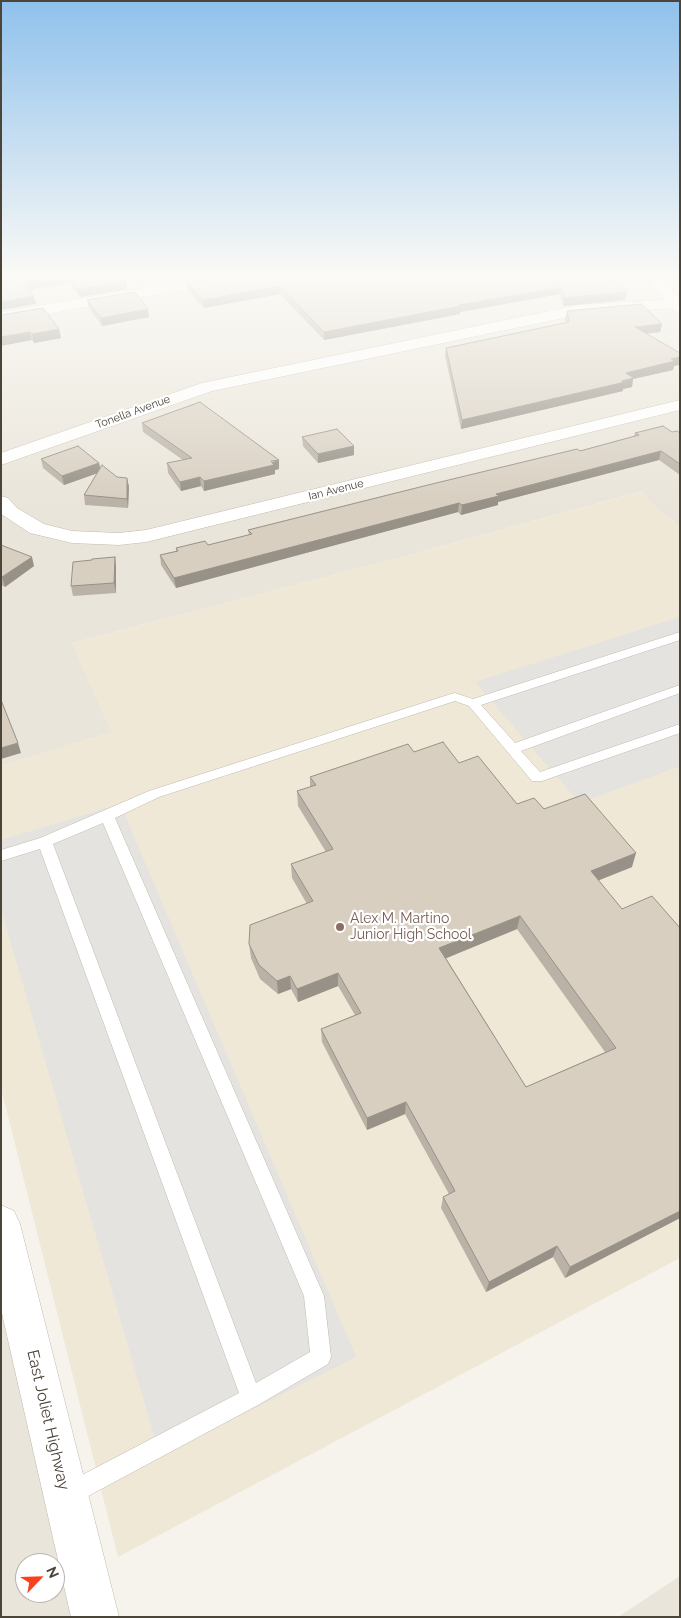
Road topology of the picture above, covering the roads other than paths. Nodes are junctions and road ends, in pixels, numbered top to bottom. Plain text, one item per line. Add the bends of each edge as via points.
1 (383, 351) edge
2 (679, 407) edge
3 (1, 459) edge
4 (1, 502) edge
5 (680, 636) edge
6 (680, 689) edge
7 (473, 703) junction
8 (680, 728) edge
9 (512, 749) junction
10 (107, 816) junction
11 (45, 842) junction
12 (1, 856) edge
13 (1, 1224) edge
14 (6, 1266) edge
15 (251, 1398) junction
16 (66, 1495) junction
17 (95, 1617) edge

1 - 3 street, Tonella Avenue via 208,387
2 - 4 street, Ian Avenue via 146,536 119,539 54,533 37,529 10,512
5 - 7 lane
6 - 9 lane
7 - 9 lane
7 - 10 lane via 455,696 154,794
8 - 9 lane via 537,778
10 - 11 lane
10 - 15 lane via 314,1296 321,1357
11 - 12 lane
11 - 15 lane
13 - 14 street, East Joliet Highway
14 - 16 street, East Joliet Highway
15 - 16 lane
16 - 17 street, East Joliet Highway

